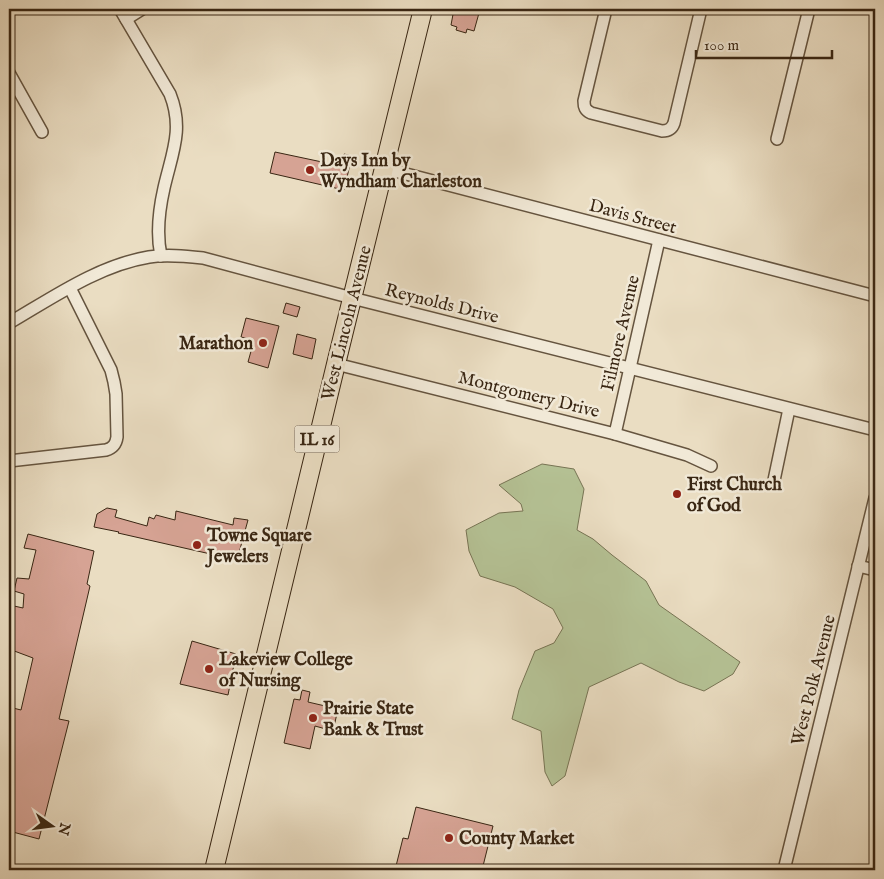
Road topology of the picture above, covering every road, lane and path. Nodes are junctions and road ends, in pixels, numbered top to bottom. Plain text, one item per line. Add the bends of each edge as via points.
1 (142, 9) edge
2 (423, 9) edge
3 (606, 9) edge
4 (702, 9) edge
5 (808, 9) edge
6 (123, 14) edge
7 (9, 72) edge
8 (42, 132) dead end
9 (776, 139) dead end
10 (383, 168) junction
11 (659, 240) junction
12 (161, 256) junction
13 (70, 288) junction
14 (875, 296) edge
15 (352, 298) junction
16 (9, 323) edge
17 (336, 364) junction
18 (630, 368) junction
19 (789, 408) junction
20 (875, 430) edge
21 (615, 434) junction
22 (9, 461) edge
23 (711, 466) dead end
24 (773, 485) dead end
25 (875, 498) edge
26 (858, 566) junction
27 (875, 570) edge
28 (214, 870) edge
29 (784, 870) edge

1 - 6 street
2 - 10 main road, West Lincoln Avenue / IL 16
3 - 4 street via 584,106 591,113 662,131 672,128 674,123
5 - 9 street
6 - 12 street via 170,94 177,117 160,208 158,244
7 - 8 street
10 - 11 street, Davis Street
10 - 15 main road, West Lincoln Avenue / IL 16
11 - 14 street, Davis Street
11 - 18 street, Filmore Avenue
12 - 13 street, Reynolds Drive via 105,270
12 - 15 street, Reynolds Drive via 203,258
13 - 16 street, Reynolds Drive
13 - 22 street via 111,370 116,442 106,450
15 - 17 main road, West Lincoln Avenue / IL 16
15 - 18 street, Reynolds Drive
17 - 21 street, Montgomery Drive
17 - 28 main road, West Lincoln Avenue / IL 16
18 - 19 street, Reynolds Drive
18 - 21 street, Filmore Avenue
19 - 20 street, Reynolds Drive
19 - 24 street
21 - 23 street, Montgomery Drive via 687,455
25 - 26 street, West Polk Avenue
26 - 27 street
26 - 29 street, West Polk Avenue

